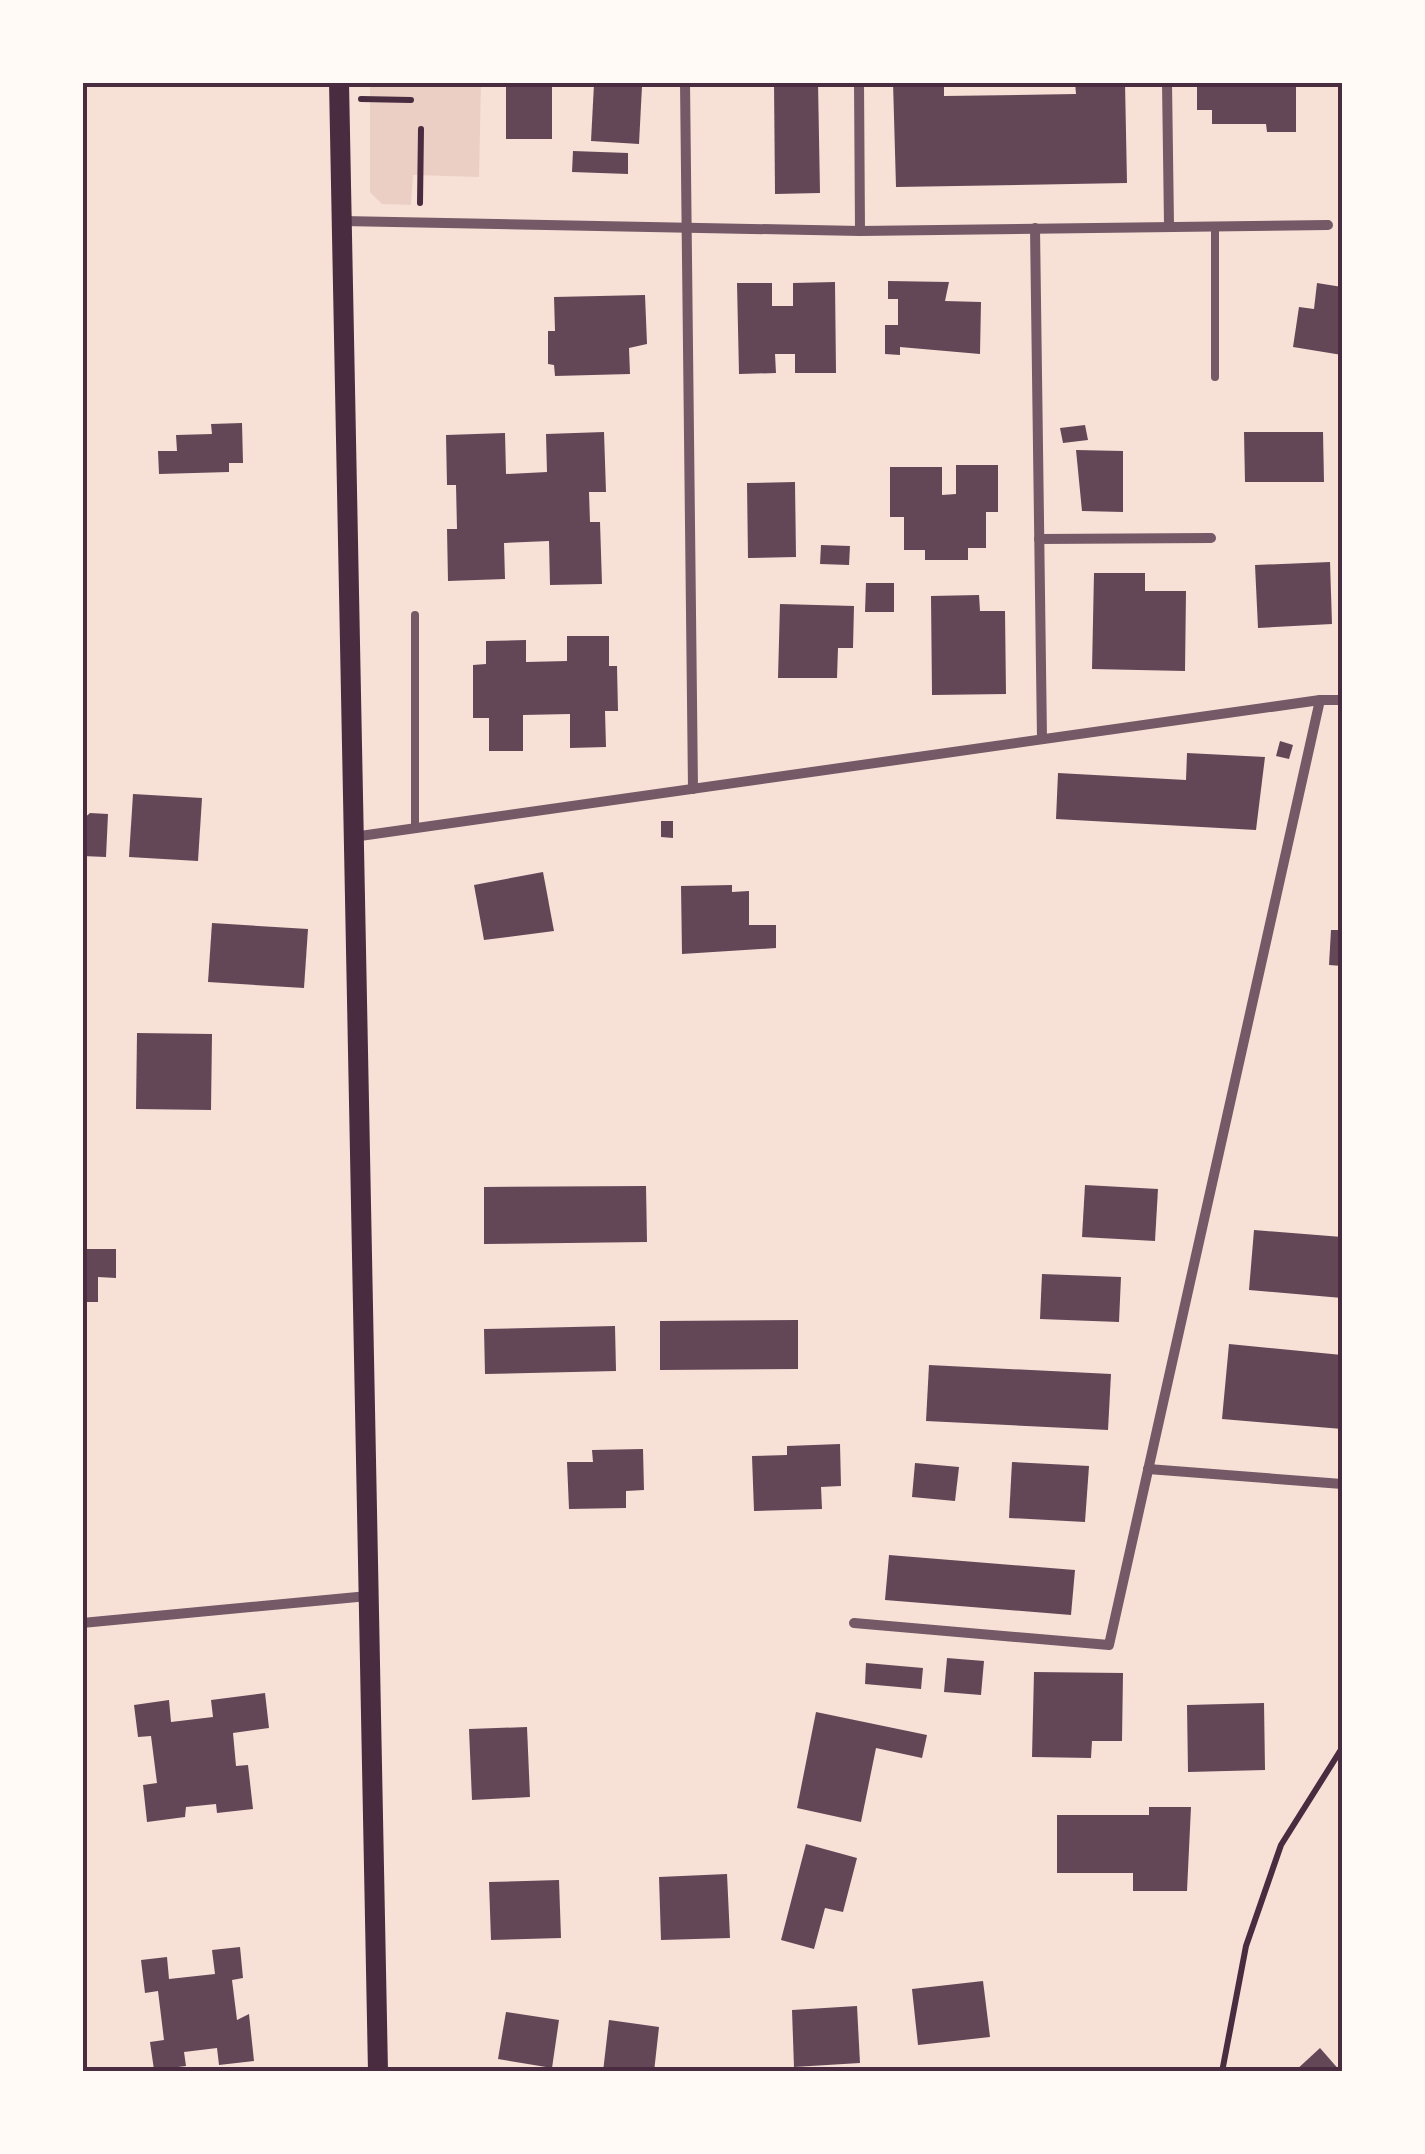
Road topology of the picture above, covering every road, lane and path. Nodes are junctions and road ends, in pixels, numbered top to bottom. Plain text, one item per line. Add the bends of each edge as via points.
1 (686, 82) edge
2 (860, 82) edge
3 (1167, 82) edge
4 (340, 91) edge
5 (411, 100) dead end
6 (421, 129) dead end
7 (342, 221) junction
8 (420, 224) junction
9 (1169, 225) junction
10 (1328, 225) dead end
11 (1215, 226) junction
12 (687, 227) junction
13 (1035, 228) junction
14 (860, 231) junction
15 (1215, 377) dead end
16 (1211, 538) dead end
17 (1040, 539) junction
18 (415, 615) dead end
19 (1320, 700) junction
20 (1342, 700) edge
21 (1042, 739) junction
22 (693, 789) junction
23 (415, 828) junction
24 (352, 837) junction
25 (1148, 1469) junction
26 (1342, 1484) edge
27 (368, 1596) junction
28 (82, 1623) edge
29 (854, 1623) dead end
30 (1342, 1748) edge
31 (378, 2072) edge
32 (1222, 2072) edge

1 - 12 street
2 - 14 street
3 - 9 street
4 - 5 path
4 - 7 main road
6 - 8 path
7 - 8 street
7 - 24 main road
8 - 12 street
9 - 11 street
9 - 13 street
10 - 11 street
11 - 15 lane
12 - 14 street
12 - 22 street
13 - 14 street
13 - 17 street
16 - 17 street
17 - 21 street
18 - 23 lane
19 - 20 street
19 - 21 street
19 - 25 street
21 - 22 street
22 - 23 street
23 - 24 street
24 - 27 main road
25 - 26 street
25 - 29 street via 1109,1645
27 - 28 street
27 - 31 main road
30 - 32 path via 1281,1845 1246,1946

